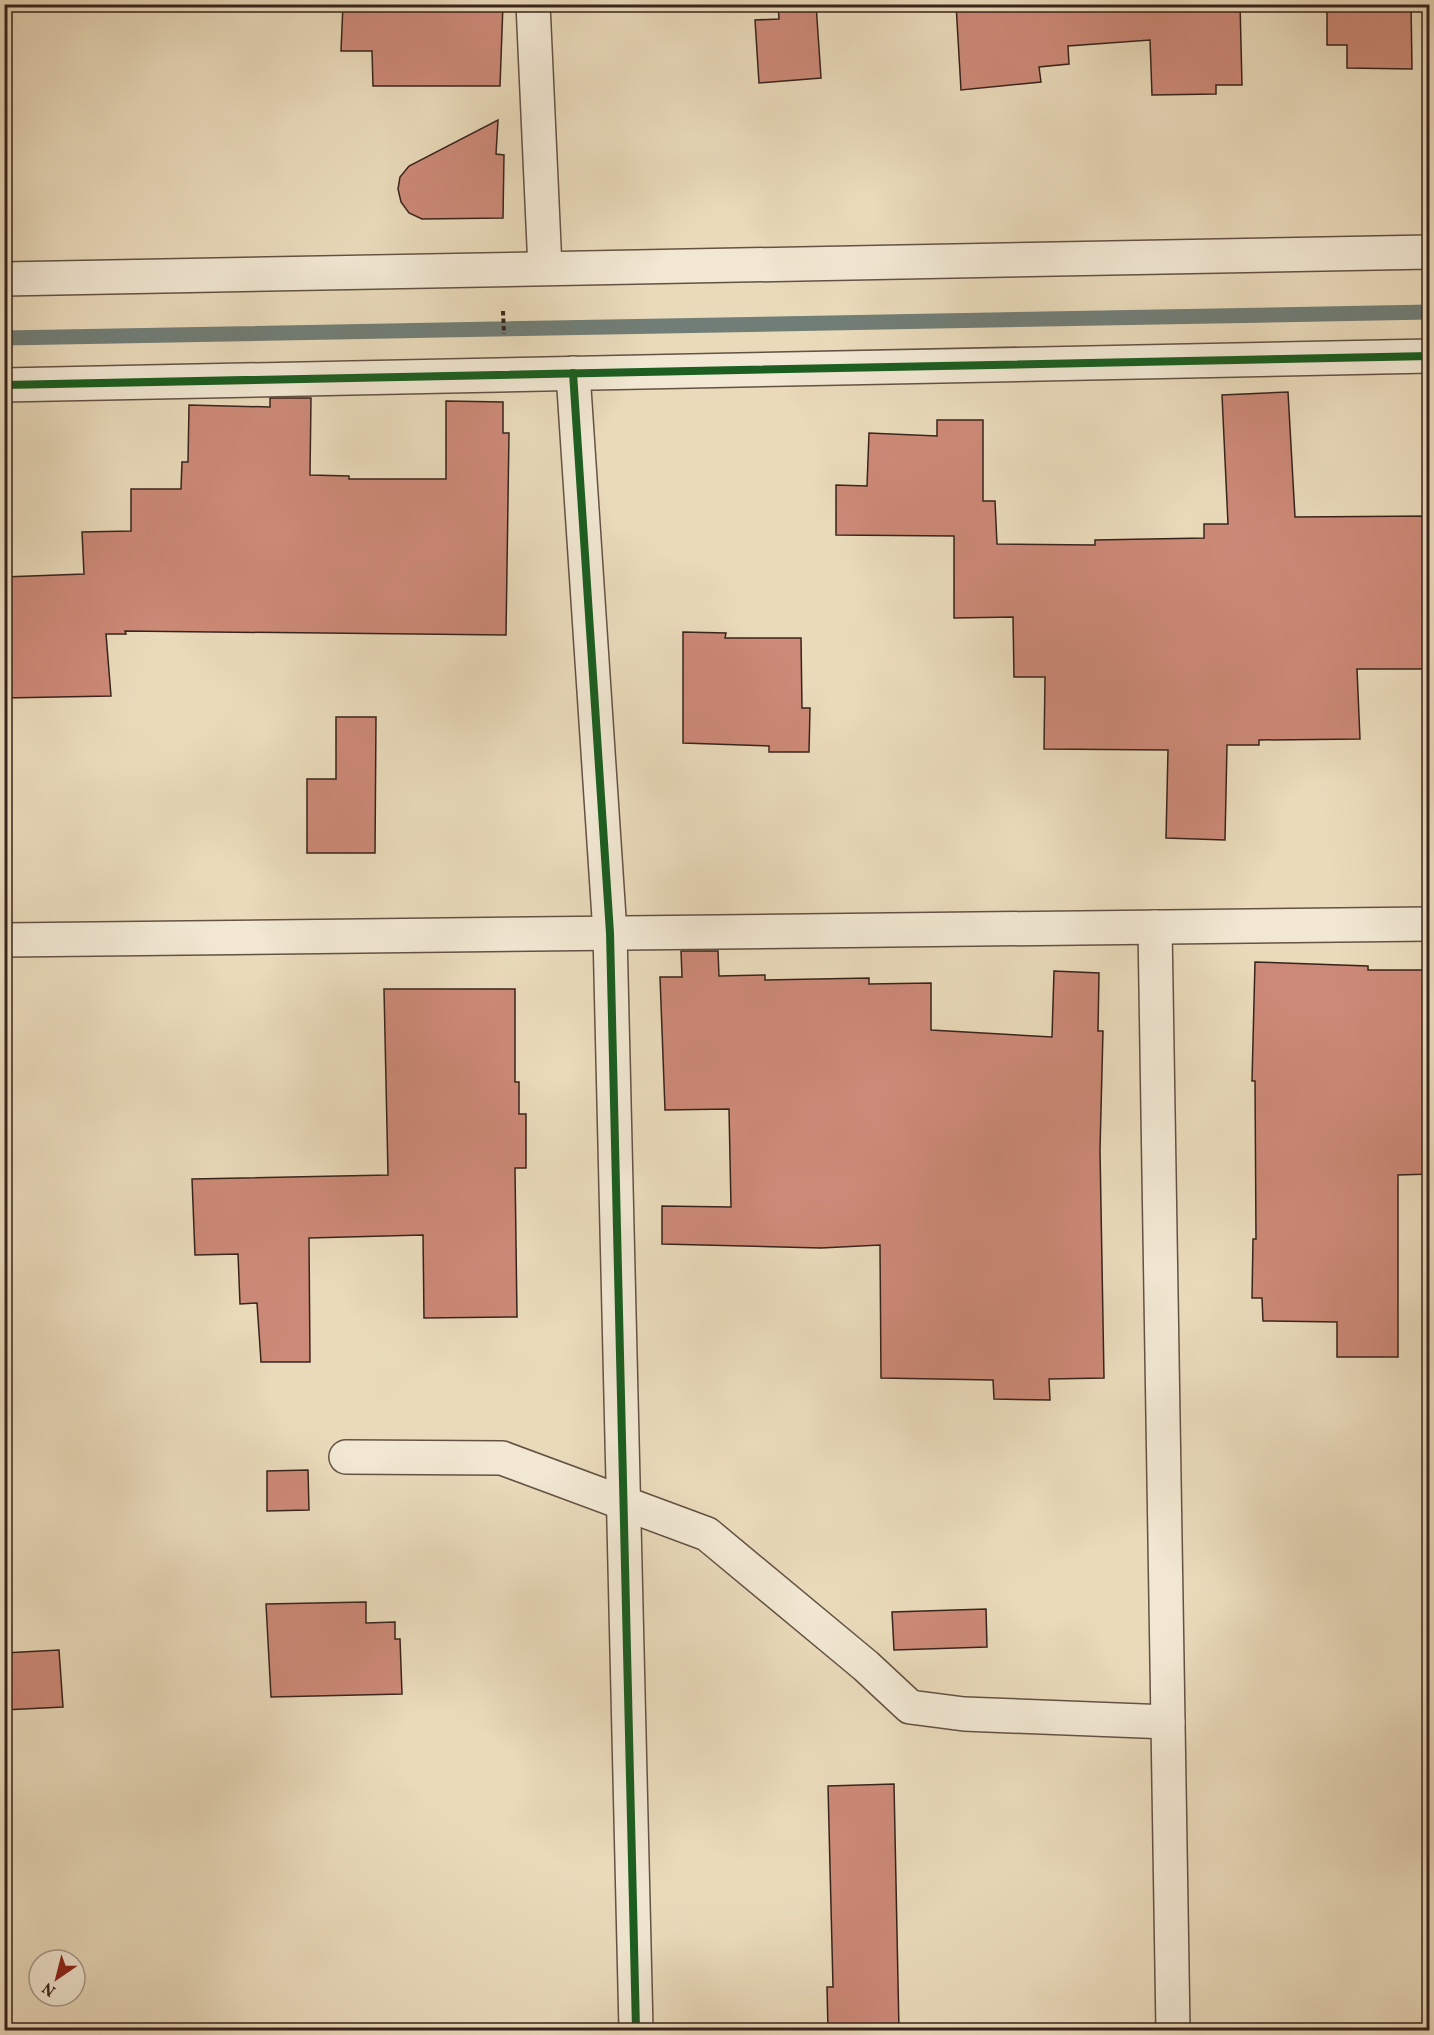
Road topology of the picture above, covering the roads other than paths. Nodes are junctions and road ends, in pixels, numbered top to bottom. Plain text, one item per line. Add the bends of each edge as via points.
1 (533, 4) edge
2 (1430, 252) edge
3 (545, 268) junction
4 (4, 279) edge
5 (1430, 356) edge
6 (573, 373) junction
7 (4, 385) edge
8 (1430, 924) edge
9 (1155, 927) junction
10 (610, 933) junction
11 (4, 940) edge
12 (346, 1457) dead end
13 (624, 1503) junction
14 (1168, 1722) junction
15 (636, 2031) edge
16 (1173, 2031) edge

1 - 3 street
2 - 3 street
3 - 4 street
5 - 6 street
6 - 7 street
6 - 10 street
8 - 9 street
9 - 10 street
9 - 14 street
10 - 11 street
10 - 13 street
12 - 13 street via 502,1458
13 - 14 street via 707,1533 910,1707 964,1714
13 - 15 street
14 - 16 street

